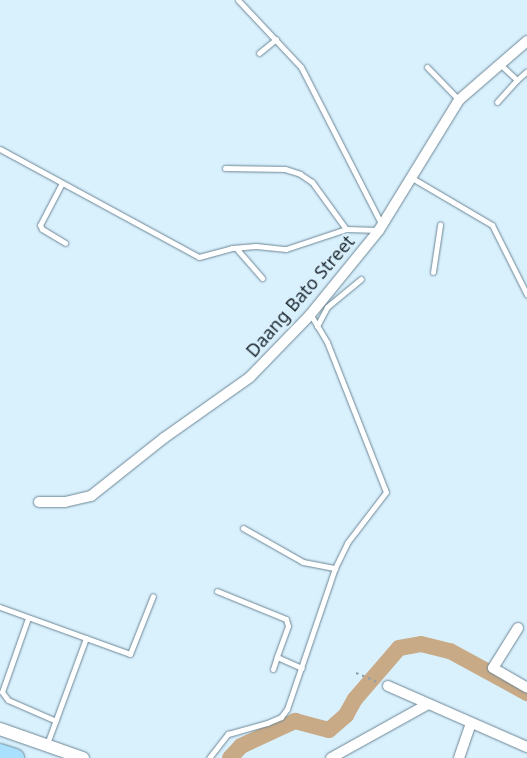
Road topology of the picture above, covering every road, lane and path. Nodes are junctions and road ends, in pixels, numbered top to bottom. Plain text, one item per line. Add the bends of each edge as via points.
1 (238, 0) edge
2 (276, 39) junction
3 (527, 41) edge
4 (259, 53) dead end
5 (500, 63) junction
6 (427, 67) dead end
7 (527, 71) edge
8 (517, 80) junction
9 (459, 100) junction
10 (497, 102) dead end
11 (0, 149) edge
12 (225, 168) dead end
13 (412, 178) junction
14 (62, 183) junction
15 (440, 225) dead end
16 (380, 227) junction
17 (346, 229) junction
18 (65, 243) dead end
19 (236, 248) junction
20 (433, 272) dead end
21 (262, 278) dead end
22 (361, 279) dead end
23 (527, 295) edge
24 (310, 315) junction
25 (317, 326) junction
26 (39, 502) dead end
27 (243, 528) dead end
28 (335, 568) junction
29 (217, 591) dead end
30 (153, 596) dead end
31 (0, 607) edge
32 (28, 618) junction
33 (518, 628) dead end
34 (86, 638) junction
35 (277, 657) junction
36 (302, 668) junction
37 (274, 669) dead end
38 (356, 673) dead end
39 (388, 686) joint
40 (527, 688) edge
41 (428, 704) junction
42 (56, 721) junction
43 (471, 724) junction
44 (0, 729) edge
45 (47, 744) junction
46 (527, 747) edge
47 (0, 753) edge
48 (334, 757) edge
49 (15, 758) edge
50 (83, 758) edge
51 (208, 758) edge
52 (459, 758) edge

1 - 2 lane
2 - 4 lane
2 - 16 lane via 301,67
3 - 5 street, Daang Bato Street
5 - 8 lane
5 - 9 street, Daang Bato Street
6 - 9 lane
7 - 8 lane
8 - 10 lane
9 - 13 street, Daang Bato Street
11 - 14 lane
12 - 17 lane via 285,169 300,174 312,182
13 - 16 street, Daang Bato Street
13 - 23 lane via 492,225
14 - 18 lane via 40,225
14 - 19 lane via 199,257
15 - 20 lane
16 - 17 lane
16 - 24 street, Daang Bato Street
17 - 19 lane via 286,249
19 - 21 lane
22 - 25 lane via 331,303
24 - 25 lane
24 - 26 street, Daang Bato Street via 250,377 164,438 91,496 65,502
25 - 28 lane via 328,342 386,490 381,502 347,544
27 - 28 lane via 303,562
28 - 36 lane
29 - 35 lane via 286,619 288,626
30 - 34 lane via 130,654
31 - 32 lane
32 - 34 lane
32 - 42 lane via 2,692 8,700
33 - 40 street via 492,668
34 - 42 lane
35 - 36 lane
35 - 37 lane
36 - 51 lane via 287,710 281,717 228,734
38 - 39 path
39 - 41 street
41 - 43 street
41 - 48 street
42 - 45 lane
43 - 46 street
43 - 52 street
44 - 45 street
45 - 50 street
47 - 49 highway

